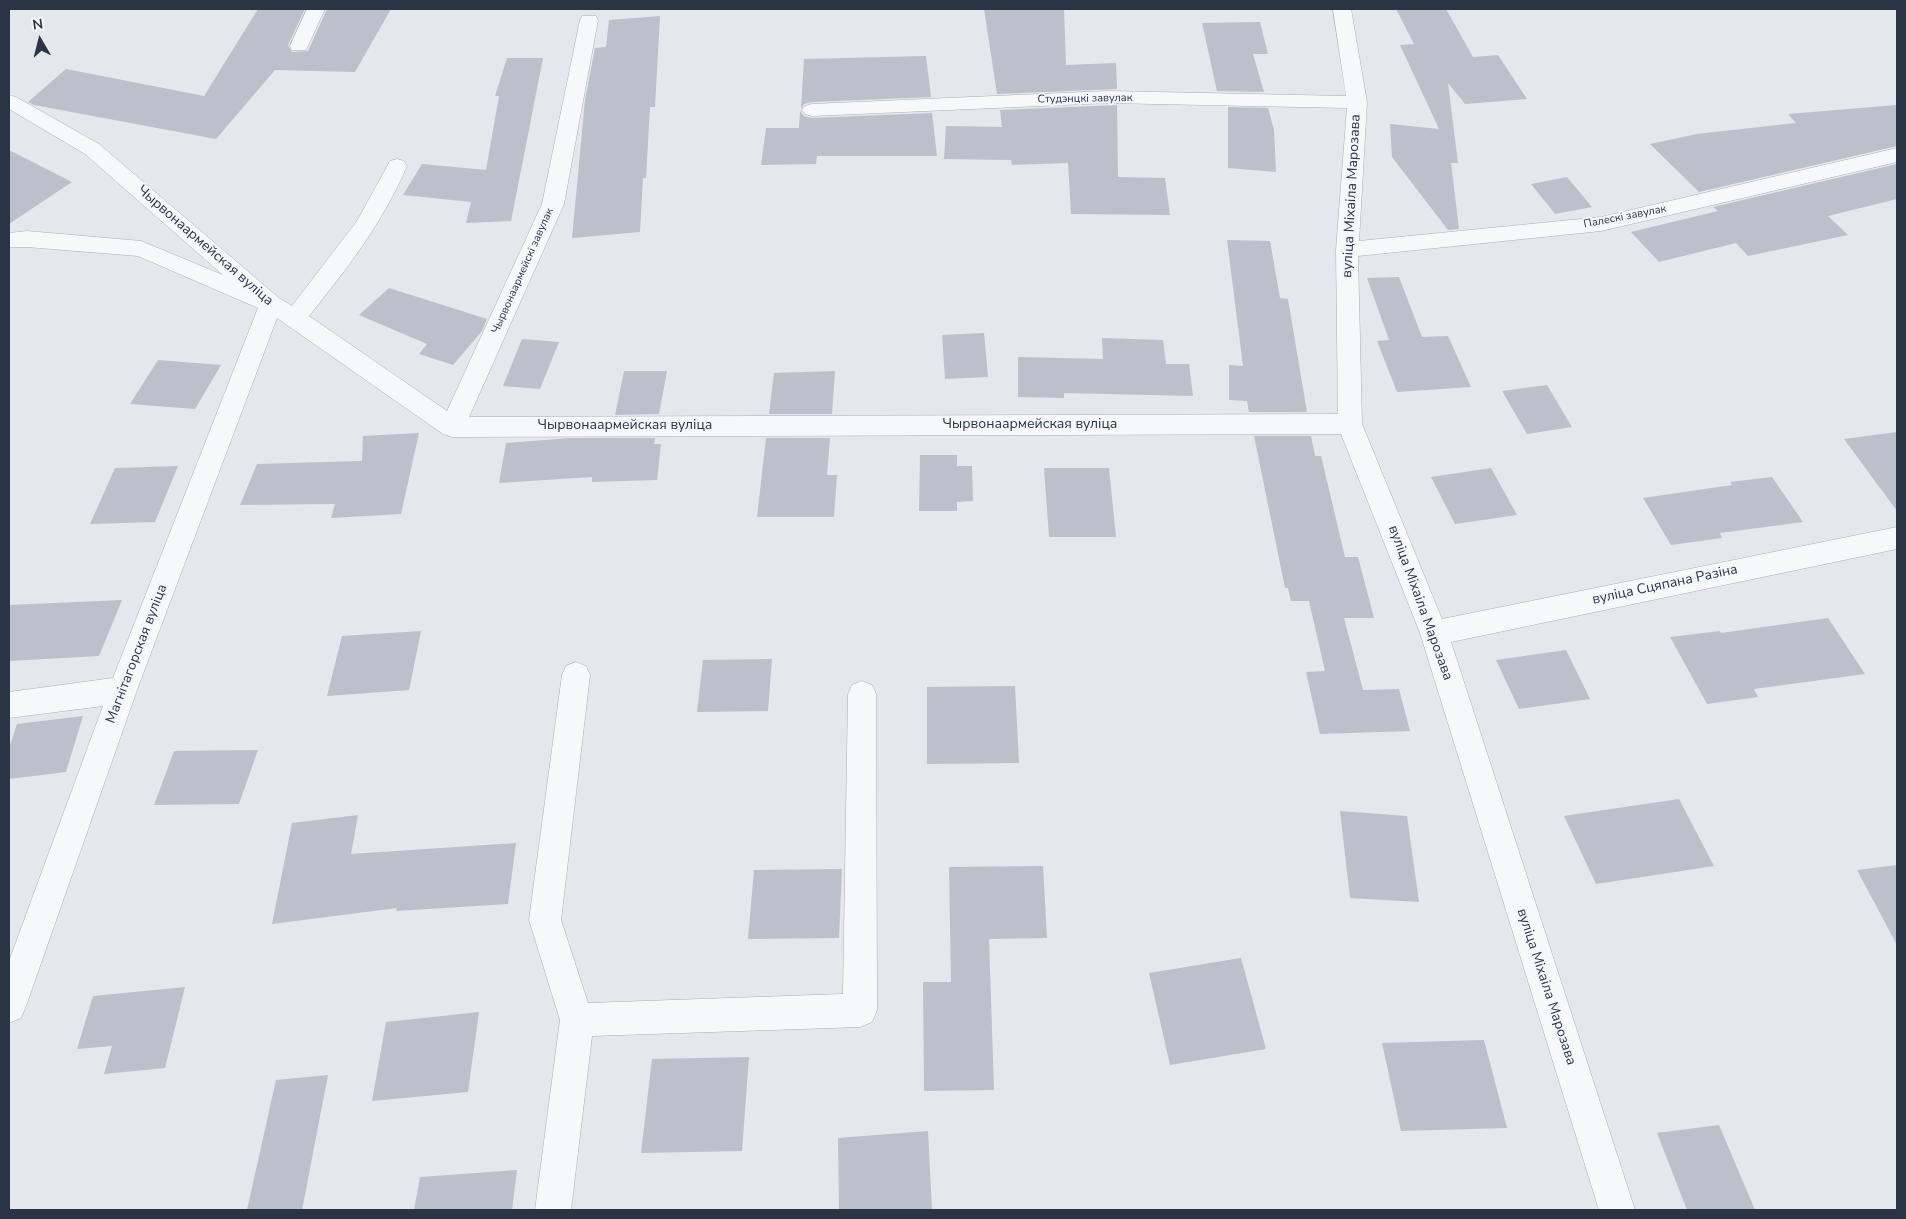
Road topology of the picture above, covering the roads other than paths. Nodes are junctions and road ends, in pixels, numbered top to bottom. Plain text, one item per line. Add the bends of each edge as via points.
1 (316, 9) edge
2 (1342, 9) edge
3 (589, 20) dead end
4 (299, 46) dead end
5 (9, 101) edge
6 (1357, 102) junction
7 (812, 110) dead end
8 (1897, 155) edge
9 (397, 166) dead end
10 (9, 240) edge
11 (1347, 250) junction
12 (283, 311) junction
13 (1350, 424) junction
14 (452, 427) junction
15 (1897, 538) edge
16 (1434, 632) junction
17 (576, 675) dead end
18 (123, 690) junction
19 (862, 694) dead end
20 (9, 705) edge
21 (9, 1006) edge
22 (577, 1020) junction
23 (553, 1210) edge
24 (1617, 1210) edge

1 - 4 street
2 - 6 street, вуліца Міхаіла Марозава
3 - 14 street, Чырвонаармейскі завулак via 553,204
5 - 12 street, Чырвонаармейская вуліца via 92,149
6 - 7 street, Студэнцкі завулак via 1108,97
6 - 11 street, вуліца Міхаіла Марозава
8 - 11 street, Палескі завулак via 1601,224
9 - 12 street, Магнітагорская вуліца via 385,195 340,262
10 - 12 street via 141,250
11 - 13 street, вуліца Міхаіла Марозава
12 - 14 street, Чырвонаармейская вуліца
12 - 18 street, Магнітагорская вуліца
13 - 14 street, Чырвонаармейская вуліца
13 - 16 street, вуліца Міхаіла Марозава
15 - 16 street, вуліца Сцяпана Разіна
16 - 24 street, вуліца Міхаіла Марозава
17 - 22 street via 545,920
18 - 20 street
18 - 21 street, Магнітагорская вуліца
19 - 22 street via 860,1010
22 - 23 street

